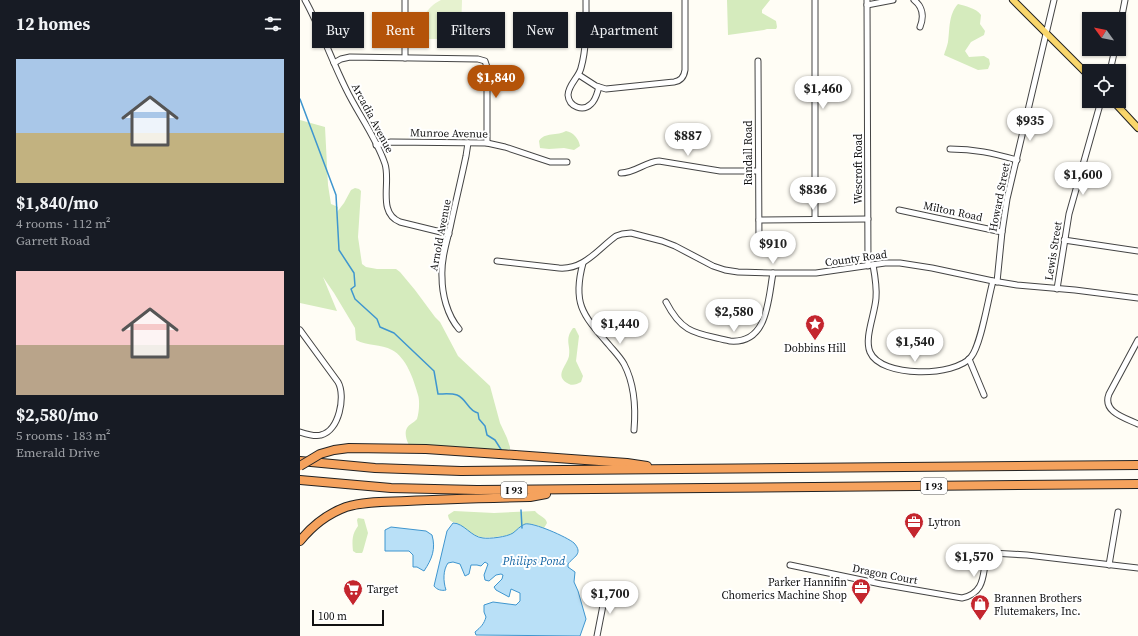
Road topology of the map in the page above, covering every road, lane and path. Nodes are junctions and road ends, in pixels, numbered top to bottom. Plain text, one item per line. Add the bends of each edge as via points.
1 (305, 0) edge
2 (405, 0) edge
3 (586, 0) edge
4 (684, 0) edge
5 (815, 0) edge
6 (893, 0) edge
7 (914, 0) edge
8 (1013, 0) edge
9 (1054, 0) edge
10 (1125, 0) edge
11 (867, 3) edge
12 (1123, 12) edge
13 (920, 27) dead end
14 (1046, 33) junction
15 (405, 58) junction
16 (758, 61) dead end
17 (334, 63) junction
18 (1082, 69) edge
19 (579, 75) junction
20 (599, 88) junction
21 (1099, 108) edge
22 (1119, 108) edge
23 (1138, 128) edge
24 (468, 143) junction
25 (487, 143) junction
26 (376, 145) junction
27 (950, 149) dead end
28 (1017, 160) junction
29 (567, 162) dead end
30 (758, 171) junction
31 (621, 173) dead end
32 (899, 210) dead end
33 (815, 219) junction
34 (868, 219) junction
35 (759, 220) junction
36 (1002, 232) junction
37 (448, 234) junction
38 (1064, 240) junction
39 (759, 245) dead end
40 (1138, 250) edge
41 (497, 261) dead end
42 (583, 264) junction
43 (871, 265) junction
44 (774, 273) junction
45 (995, 282) junction
46 (1057, 289) junction
47 (1138, 298) edge
48 (666, 302) dead end
49 (459, 329) dead end
50 (300, 330) edge
51 (1138, 340) edge
52 (970, 359) junction
53 (984, 395) dead end
54 (1138, 424) edge
55 (634, 430) dead end
56 (300, 432) edge
57 (300, 461) edge
58 (1138, 465) edge
59 (300, 466) edge
60 (670, 470) junction
61 (300, 480) edge
62 (1138, 484) edge
63 (569, 490) junction
64 (1118, 512) dead end
65 (300, 541) edge
66 (790, 565) dead end
67 (1109, 565) junction
68 (1138, 568) edge
69 (606, 590) dead end
70 (597, 636) edge

1 - 17 street, Arcadia Avenue
2 - 15 street
3 - 19 street
4 - 20 street via 685,70 682,79 611,89
5 - 33 street
6 - 11 street
7 - 13 street via 922,12
8 - 14 main road
9 - 14 street, Howard Street
10 - 12 street
11 - 34 street, Wescroft Road
14 - 18 main road
14 - 28 street, Howard Street
15 - 17 street via 350,58
15 - 25 street via 478,58 485,61 488,67
16 - 30 street, Randall Road
17 - 26 street, Arcadia Avenue
19 - 20 street
19 - 20 street via 568,94 575,106 584,108 590,105
21 - 38 street, Lewis Street
22 - 23 main road
24 - 25 street, Munroe Avenue
24 - 26 street, Munroe Avenue via 391,142
24 - 37 street, Arnold Avenue
25 - 29 street, Munroe Avenue via 550,162
26 - 37 street, Arcadia Avenue via 386,168 387,205 391,216 400,222
27 - 28 street via 987,151
28 - 36 street, Howard Street
30 - 31 street via 720,171 659,161 649,162 628,173
30 - 35 street, Randall Road
32 - 36 street, Milton Road
33 - 34 street
33 - 35 street
34 - 43 street, Wescroft Road
35 - 39 street, Randall Road
36 - 45 street, Howard Street
37 - 49 street, Arnold Avenue via 442,277 448,311
38 - 40 street
38 - 46 street, Lewis Street
41 - 42 street, County Road via 564,268
42 - 44 street, County Road via 616,236 631,233 668,243 719,268 738,272
42 - 55 street via 578,288 580,307 626,367 635,399
43 - 44 street, County Road via 816,273
43 - 45 street, County Road via 907,263
43 - 52 street, Wescroft Road via 876,296 868,345 875,359 890,367 922,371 950,369
44 - 48 street via 760,327 754,335 741,341 730,341 690,331 677,320
45 - 46 street, County Road
45 - 52 street, Howard Street via 978,344
46 - 47 street, County Road
50 - 56 street via 342,390 338,418 333,428 320,436
51 - 54 street via 1107,400 1112,411
52 - 53 street
57 - 60 highway, I 93 via 438,471
58 - 60 highway, I 93
59 - 60 highway, bridge via 320,454 349,448 426,449 515,455 627,463
61 - 63 highway, I 93 via 408,489
62 - 63 highway, I 93
63 - 65 highway via 530,497 357,504 340,509 321,520
64 - 67 street
66 - 67 street, Dragon Court via 962,598 980,586 986,558 992,553
67 - 68 street, Dragon Court
69 - 70 street

